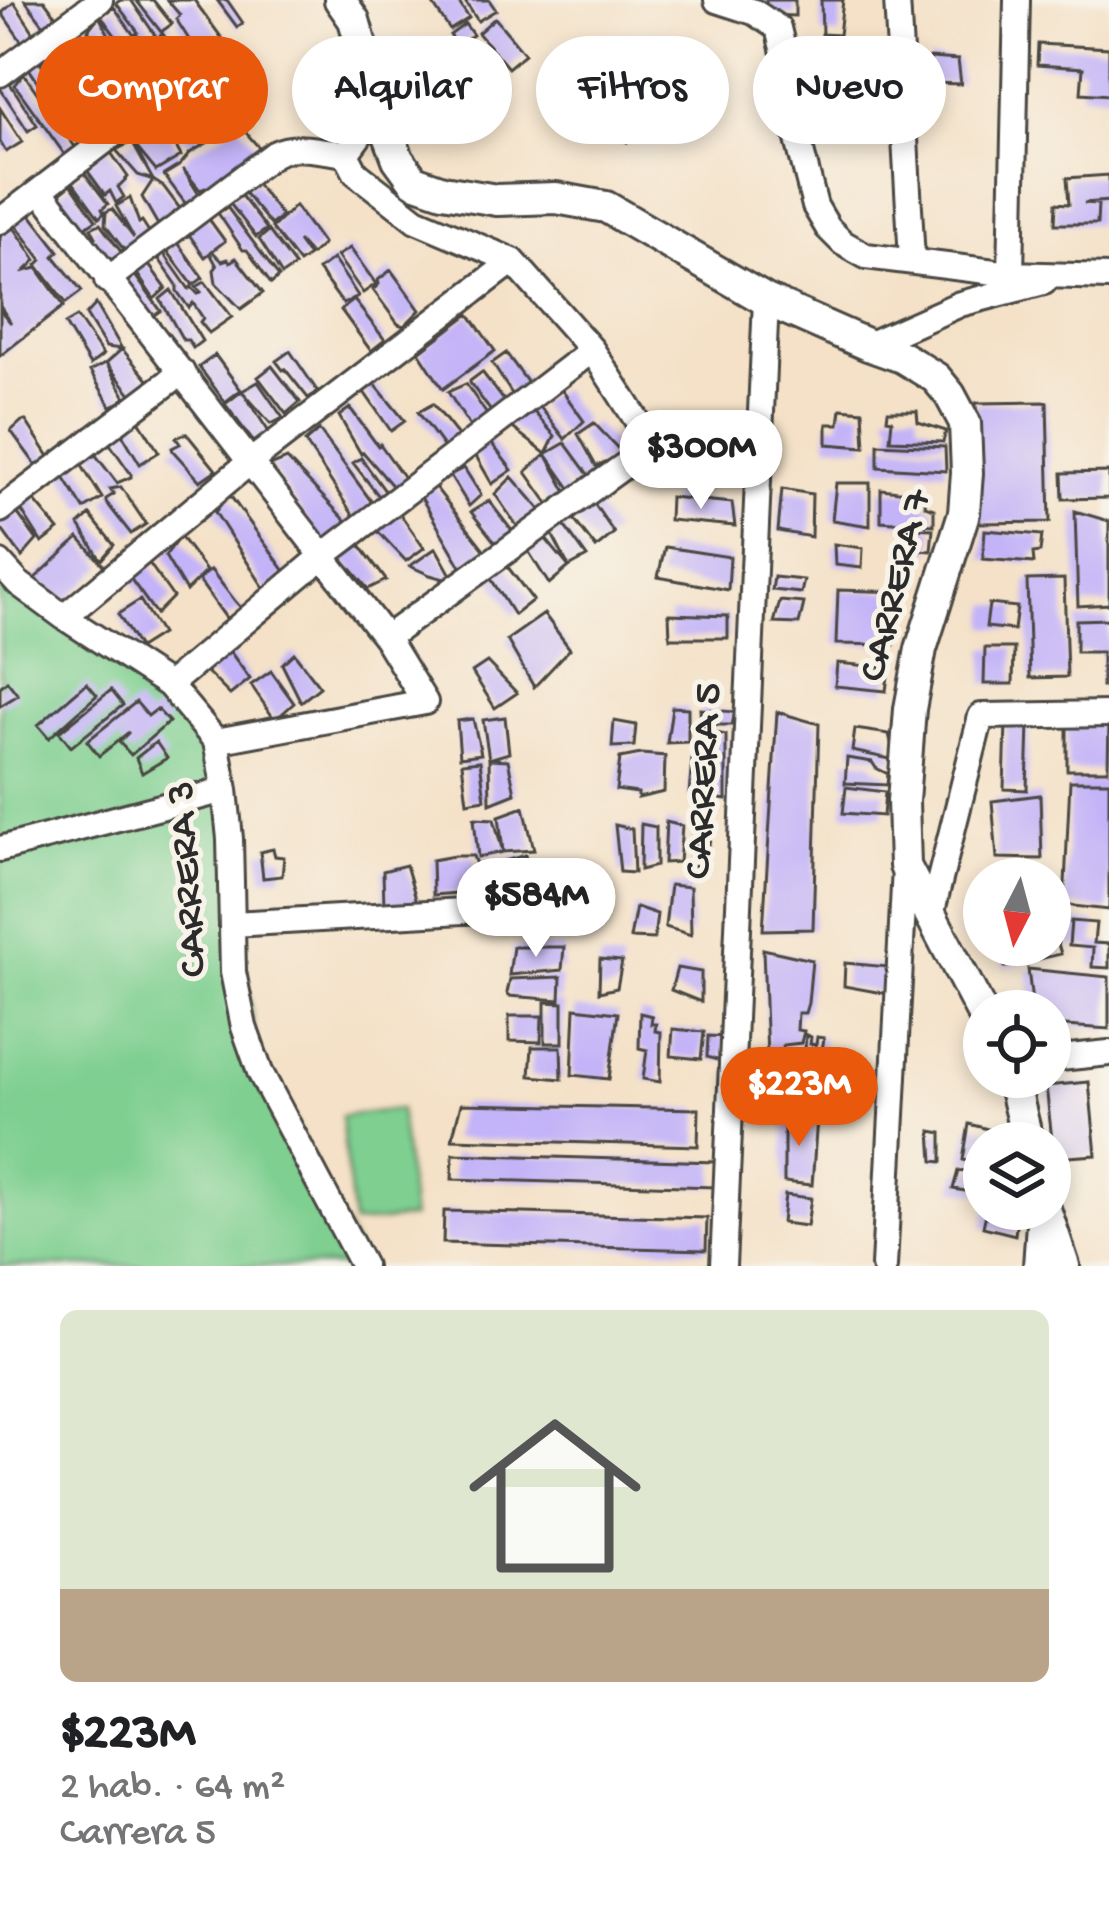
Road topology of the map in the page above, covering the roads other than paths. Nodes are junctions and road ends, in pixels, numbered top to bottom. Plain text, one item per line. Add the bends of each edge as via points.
1 (100, 0) edge
2 (340, 0) edge
3 (897, 0) edge
4 (1017, 0) edge
5 (722, 1) edge
6 (358, 36) edge
7 (0, 74) edge
8 (102, 144) edge
9 (353, 144) edge
10 (392, 144) edge
11 (346, 154) junction
12 (41, 191) junction
13 (0, 221) edge
14 (513, 260) junction
15 (913, 260) junction
16 (1010, 274) junction
17 (1070, 276) junction
18 (1109, 277) edge
19 (107, 280) junction
20 (766, 300) junction
21 (868, 345) junction
22 (592, 350) junction
23 (182, 372) junction
24 (250, 462) junction
25 (0, 510) edge
26 (323, 556) junction
27 (0, 563) edge
28 (64, 617) junction
29 (386, 638) junction
30 (169, 685) junction
31 (1109, 714) edge
32 (217, 740) junction
33 (225, 790) junction
34 (0, 849) edge
35 (905, 866) junction
36 (481, 910) dead end
37 (931, 915) junction
38 (232, 924) junction
39 (970, 990) edge
40 (1109, 1053) edge
41 (1071, 1057) edge
42 (1040, 1230) edge
43 (1050, 1230) edge
44 (363, 1266) edge
45 (723, 1266) edge
46 (884, 1266) edge
47 (1036, 1266) edge
48 (1064, 1266) edge

1 - 7 street
2 - 6 street
3 - 15 street
4 - 16 street
5 - 15 street via 778,28 815,206 828,228 866,256
8 - 12 street
9 - 11 street
10 - 20 street, CARRERA 7 via 414,182 497,200 606,207
11 - 14 street via 356,173 416,220
11 - 19 street via 283,149
12 - 13 street
12 - 19 street
14 - 22 street
14 - 24 street
15 - 16 street
16 - 17 street
17 - 18 street
17 - 21 street via 961,304
19 - 23 street
20 - 21 street, CARRERA 7
20 - 45 street, CARRERA 5
21 - 35 street, CARRERA 7 via 936,378 965,423 964,513 910,709
22 - 26 street
22 - 29 street via 653,445
23 - 24 street
23 - 25 street
24 - 26 street
24 - 28 street
26 - 29 street
26 - 30 street
27 - 28 street, CARRERA 3
28 - 30 street, CARRERA 3
29 - 32 street via 425,702
30 - 32 street, CARRERA 3
31 - 37 street via 981,716
32 - 33 street, CARRERA 3
33 - 34 street
33 - 38 street, CARRERA 3
35 - 37 street
35 - 46 street
36 - 38 street
37 - 39 street
38 - 44 street, CARRERA 3 via 233,972 260,1072
40 - 41 street
42 - 47 street
43 - 48 street

